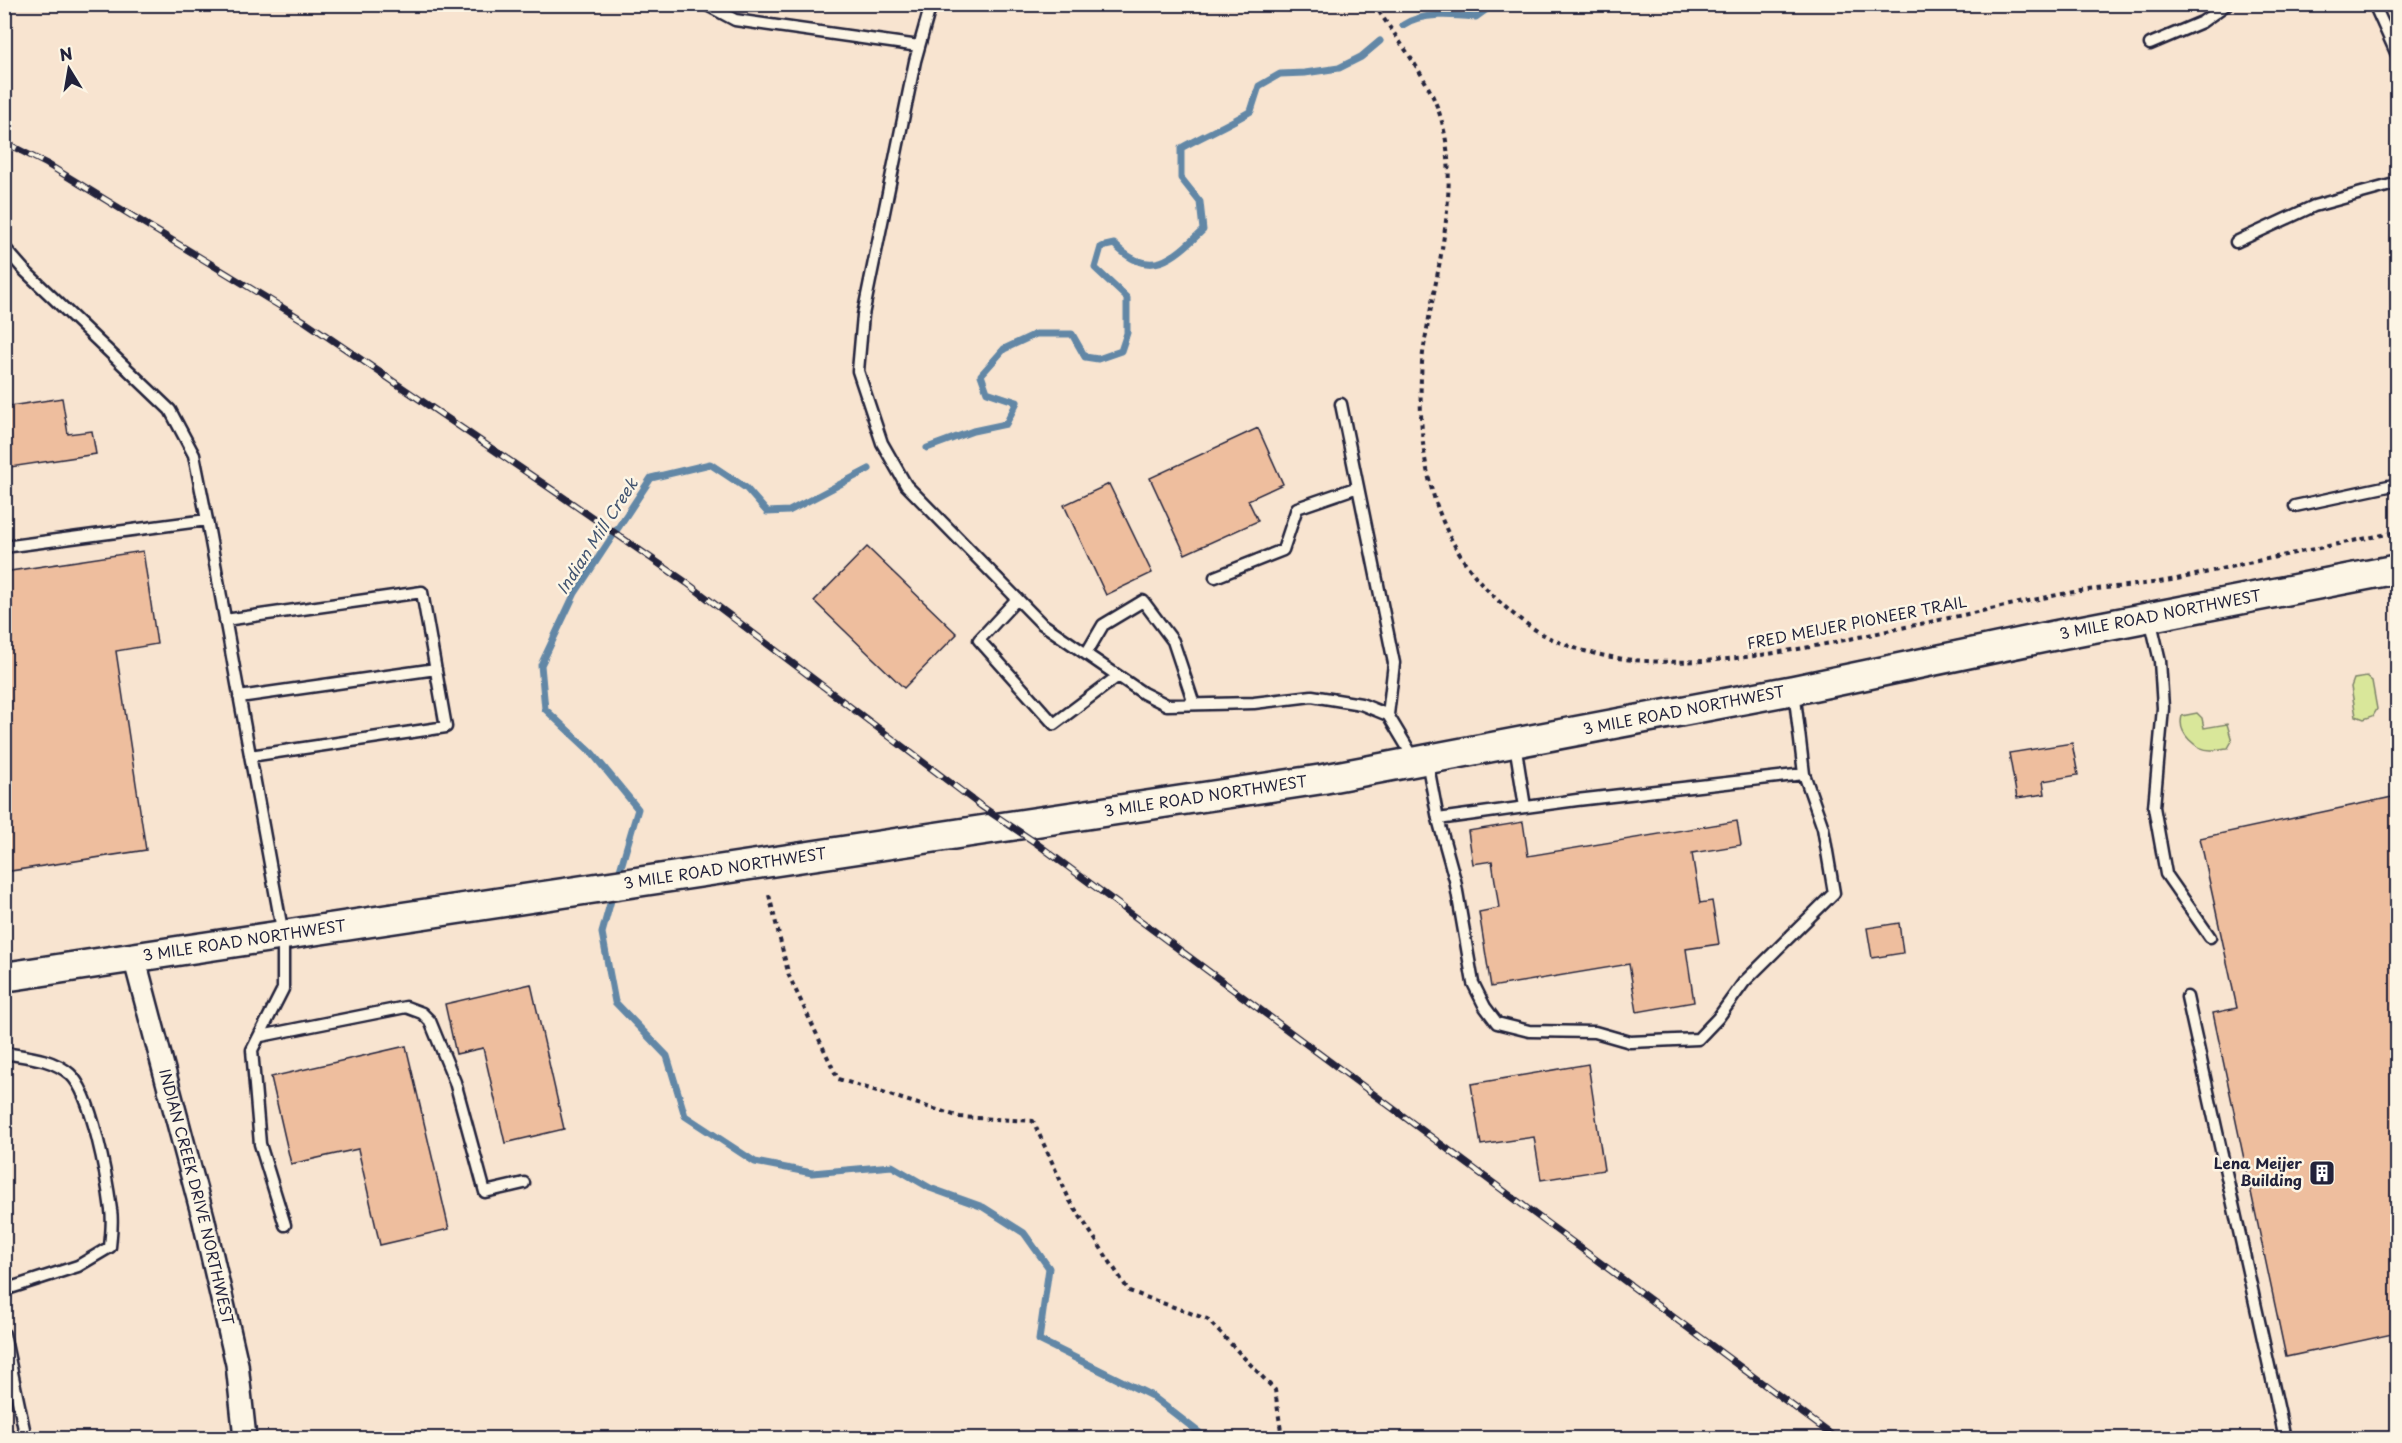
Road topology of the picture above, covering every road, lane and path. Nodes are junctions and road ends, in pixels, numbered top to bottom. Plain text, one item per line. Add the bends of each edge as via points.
1 (705, 4) edge
2 (931, 4) edge
3 (1374, 4) edge
4 (2227, 4) edge
5 (2374, 4) edge
6 (2150, 44) dead end
7 (919, 46) junction
8 (2397, 57) edge
9 (2397, 183) edge
10 (2236, 242) dead end
11 (4, 247) edge
12 (1341, 404) dead end
13 (2397, 484) edge
14 (1358, 487) junction
15 (2295, 506) dead end
16 (207, 520) junction
17 (2397, 532) edge
18 (4, 547) edge
19 (2397, 569) edge
20 (1215, 577) dead end
21 (1017, 599) junction
22 (2150, 617) junction
23 (225, 620) junction
24 (1086, 654) junction
25 (436, 669) junction
26 (1118, 676) junction
27 (1794, 690) junction
28 (239, 697) junction
29 (1194, 704) junction
30 (1388, 715) junction
31 (1515, 744) junction
32 (250, 756) junction
33 (1422, 762) junction
34 (1804, 774) junction
35 (1525, 807) junction
36 (1438, 819) junction
37 (769, 895) dead end
38 (283, 935) junction
39 (2210, 937) dead end
40 (134, 957) junction
41 (4, 977) edge
42 (2187, 997) dead end
43 (261, 1036) junction
44 (4, 1053) edge
45 (524, 1183) dead end
46 (285, 1225) dead end
47 (4, 1290) edge
48 (4, 1334) edge
49 (23, 1438) edge
50 (245, 1438) edge
51 (1282, 1438) edge
52 (2285, 1438) edge

1 - 7 lane via 735,20
2 - 7 lane
3 - 17 path, FRED MEIJER PIONEER TRAIL via 1438,110 1448,149 1448,194 1420,397 1422,438 1439,512 1468,567 1487,590 1548,637 1590,652 1648,662 1722,660 1824,645 2071,592 2161,582
4 - 6 lane via 2202,22
5 - 8 lane
7 - 21 lane via 863,315 858,371 882,443 906,485
9 - 10 lane via 2314,206
11 - 16 lane via 170,410 194,455
12 - 14 lane
13 - 15 lane
14 - 20 lane via 1298,508 1283,550
14 - 30 lane via 1394,663
16 - 18 lane
16 - 23 lane
19 - 22 main road, 3 MILE ROAD NORTHWEST
21 - 24 lane via 1041,623
21 - 26 lane via 979,640 1054,724
22 - 27 main road, 3 MILE ROAD NORTHWEST
22 - 39 lane via 2160,661 2163,708 2154,807 2166,874
23 - 25 lane via 422,592
23 - 28 lane
24 - 26 lane
24 - 29 lane via 1103,625 1143,601 1173,641
25 - 28 lane
25 - 32 lane via 446,727
26 - 29 lane via 1167,705
27 - 31 main road, 3 MILE ROAD NORTHWEST
27 - 34 lane
28 - 32 lane
29 - 30 lane via 1254,703 1311,696 1361,704
30 - 33 lane
31 - 33 main road, 3 MILE ROAD NORTHWEST
31 - 35 lane
32 - 38 lane
33 - 36 lane
33 - 38 main road, 3 MILE ROAD NORTHWEST
34 - 35 lane
34 - 36 lane via 1823,828 1834,893 1744,982 1698,1039 1630,1042 1595,1032 1529,1031 1497,1023 1473,983 1455,880
35 - 36 lane
37 - 51 path via 789,976 838,1079 960,1117 1034,1121 1070,1201 1129,1291 1206,1319 1275,1390
38 - 40 main road, 3 MILE ROAD NORTHWEST
38 - 43 lane via 283,989
40 - 41 main road, 3 MILE ROAD NORTHWEST
40 - 50 street, INDIAN CREEK DRIVE NORTHWEST via 206,1228 237,1364
42 - 52 lane
43 - 45 lane via 406,1007 422,1013 430,1022 455,1082 485,1192
43 - 46 lane via 252,1050 260,1144
44 - 47 lane via 50,1060 71,1075 84,1094 112,1212 110,1247 78,1266
48 - 49 lane

